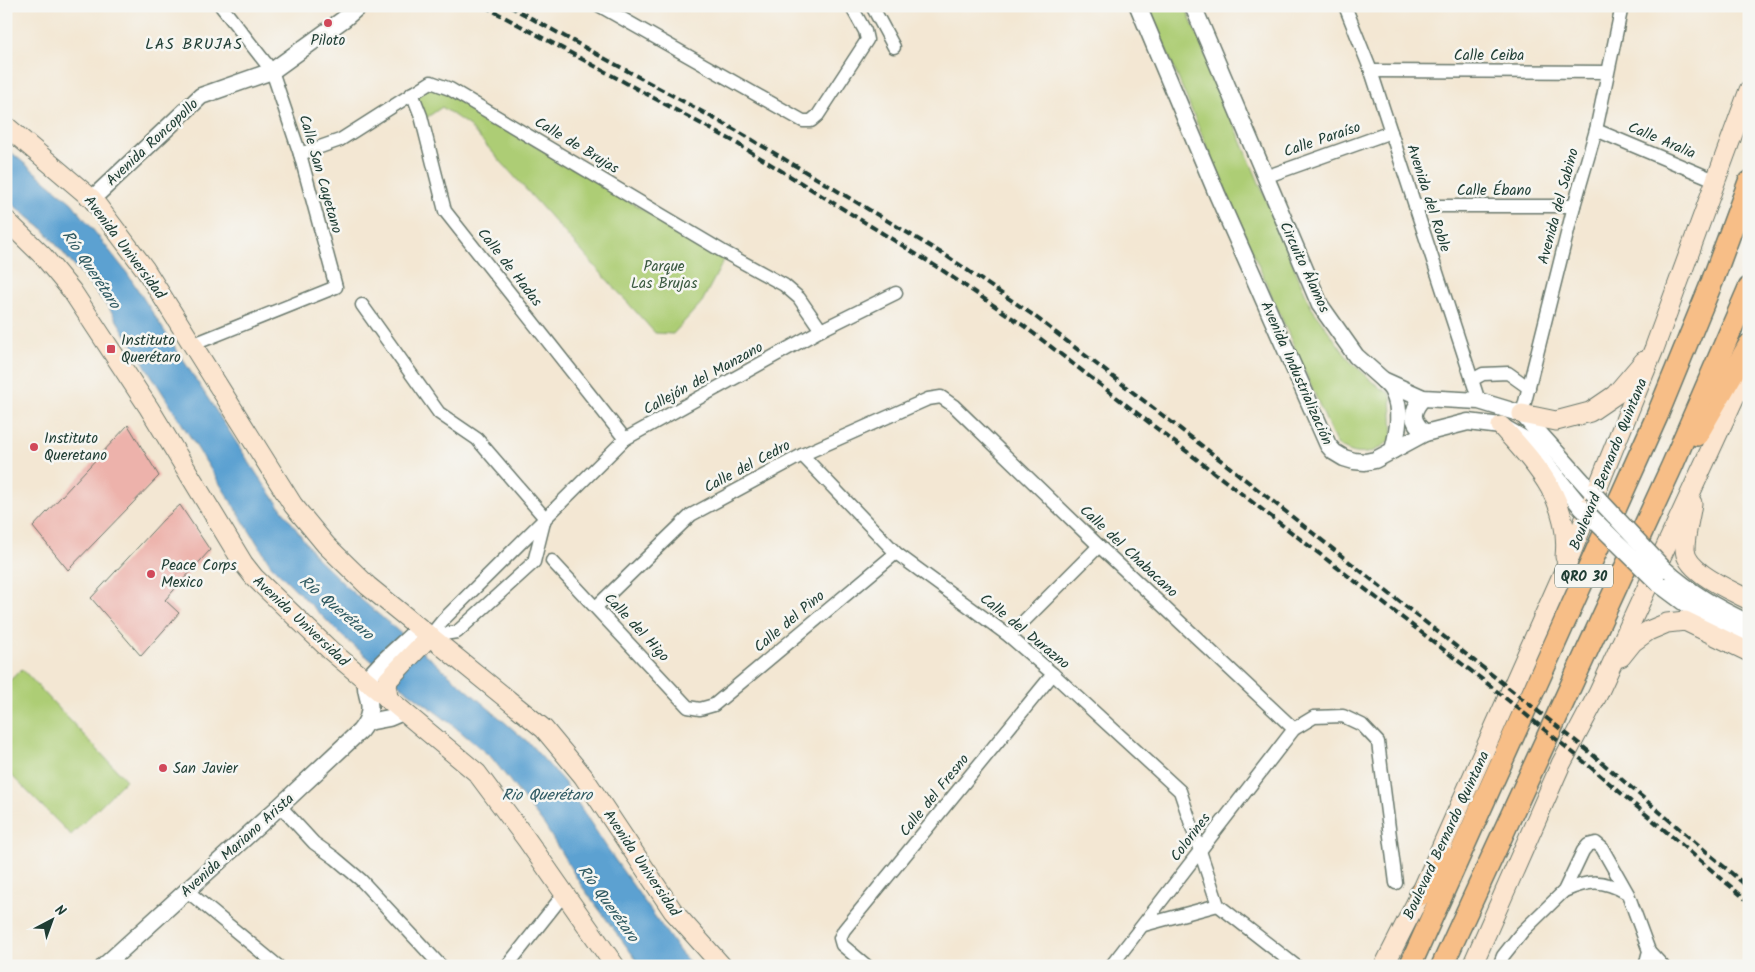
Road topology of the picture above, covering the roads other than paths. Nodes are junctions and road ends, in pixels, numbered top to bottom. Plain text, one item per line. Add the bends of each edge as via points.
1 (359, 6) edge
2 (600, 6) edge
3 (851, 6) edge
4 (872, 6) edge
5 (1138, 6) edge
6 (1193, 6) edge
7 (1345, 6) edge
8 (1622, 6) edge
9 (222, 7) edge
10 (894, 48) dead end
11 (272, 70) junction
12 (1371, 71) junction
13 (1607, 72) junction
14 (1749, 90) edge
15 (412, 93) junction
16 (6, 126) edge
17 (1596, 130) junction
18 (1391, 132) junction
19 (300, 154) junction
20 (1265, 177) junction
21 (1717, 181) junction
22 (1749, 182) edge
23 (92, 199) junction
24 (1415, 206) junction
25 (1574, 206) junction
26 (6, 220) edge
27 (1749, 288) edge
28 (896, 294) dead end
29 (362, 305) dead end
30 (821, 330) junction
31 (194, 344) junction
32 (1749, 346) edge
33 (1654, 349) junction
34 (1749, 366) edge
35 (1383, 380) junction
36 (1472, 380) junction
37 (1529, 388) junction
38 (941, 397) joint
39 (1423, 398) junction
40 (1479, 401) junction
41 (1522, 414) junction
42 (1501, 426) junction
43 (1426, 434) junction
44 (625, 439) junction
45 (1393, 450) junction
46 (802, 456) junction
47 (1672, 466) junction
48 (1694, 485) junction
49 (545, 518) junction
50 (1099, 546) junction
51 (896, 553) junction
52 (552, 561) dead end
53 (1563, 573) junction
54 (1661, 576) junction
55 (1749, 600) edge
56 (596, 607) junction
57 (1749, 623) edge
58 (1749, 635) edge
59 (415, 636) junction
60 (1009, 636) junction
61 (1749, 652) edge
62 (1054, 674) junction
63 (378, 676) junction
64 (1598, 694) junction
65 (700, 709) joint
66 (403, 712) junction
67 (368, 722) junction
68 (1294, 729) junction
69 (1490, 786) junction
70 (280, 806) junction
71 (1201, 850) junction
72 (1396, 883) dead end
73 (186, 890) junction
74 (1564, 891) junction
75 (564, 894) junction
76 (1628, 894) junction
77 (1420, 895) junction
78 (1218, 904) junction
79 (1144, 925) junction
80 (1648, 951) junction
81 (104, 966) edge
82 (278, 966) edge
83 (441, 966) edge
84 (507, 966) edge
85 (615, 966) edge
86 (722, 966) edge
87 (867, 966) edge
88 (1112, 966) edge
89 (1296, 966) edge
90 (1384, 966) edge
91 (1410, 966) edge
92 (1442, 966) edge
93 (1472, 966) edge
94 (1500, 966) edge
95 (1645, 966) edge
96 (1663, 966) edge

1 - 11 street, Avenida Roncopollo
2 - 3 street via 804,121 811,121 818,115 867,40
4 - 10 street
5 - 45 street, Avenida Industrialización via 1328,445 1334,452 1354,461 1376,460
6 - 20 street, Circuito Álamos
7 - 12 street, Avenida del Roble
8 - 13 street, Avenida del Sabino
9 - 11 street
11 - 19 street, Calle San Cayetano
11 - 23 street, Avenida Roncopollo via 201,96
12 - 13 street, Calle Ceiba
12 - 18 street, Avenida del Roble
13 - 17 street, Avenida del Sabino
14 - 21 main road, Boulevard Bernardo Quintana
15 - 19 street, Calle de Brujas via 340,140
15 - 30 street, Calle de Brujas via 431,82 450,89 784,285 799,298
15 - 44 street, Calle de Hadas via 445,211
16 - 23 main road, Avenida Universidad
17 - 21 street, Calle Aralia
17 - 25 street, Avenida del Sabino
18 - 20 street, Calle Paraíso
18 - 24 street, Avenida del Roble
19 - 31 street, Calle San Cayetano via 336,287
20 - 35 street, Circuito Álamos via 1320,305 1356,356
21 - 33 main road, Boulevard Bernardo Quintana
22 - 69 highway, Boulevard Bernardo Quintana / QRO 30 via 1657,416
23 - 31 main road, Avenida Universidad via 145,269
24 - 25 street, Calle Ébano
24 - 36 street, Avenida del Roble
25 - 37 street, Avenida del Sabino
26 - 63 main road, Avenida Universidad via 43,256 72,291 254,577 324,645
27 - 47 highway, QRO 30
28 - 30 street, Callejón del Manzano
29 - 49 street via 439,413 477,439
30 - 44 street, Callejón del Manzano
31 - 59 main road, Avenida Universidad via 293,505 333,552
32 - 47 highway via 1690,447
33 - 41 main road via 1615,395 1590,412 1556,421
33 - 53 main road, Boulevard Bernardo Quintana
34 - 48 main road
35 - 39 street, Circuito Álamos
35 - 45 street via 1393,391 1397,405 1398,432
36 - 37 street via 1483,374 1508,373
36 - 40 street, Avenida del Roble
37 - 41 street, Avenida del Sabino
38 - 46 street, Calle del Cedro via 928,399
38 - 50 street, Calle del Chabacano
39 - 40 street, Circuito Álamos
39 - 43 street via 1415,407 1414,416 1417,426
40 - 41 street, Circuito Álamos
41 - 54 street, bridge
42 - 43 street, Avenida Industrialización via 1468,422
42 - 53 main road via 1551,487 1565,526
42 - 54 street, Avenida Industrialización, bridge via 1527,441 1582,508
43 - 45 street, Avenida Industrialización
44 - 49 street, Callejón del Manzano
46 - 51 street, Calle del Durazno
46 - 56 street, Calle del Cedro via 691,515
47 - 92 highway, QRO 30
48 - 55 main road via 1685,551 1689,562 1696,571
48 - 64 main road
49 - 59 street, Callejón del Manzano via 443,620
49 - 59 street via 534,562 457,632
50 - 60 street
50 - 68 street, Calle del Chabacano
51 - 60 street, Calle del Durazno
51 - 65 street, Calle del Pino via 714,705
52 - 56 street, Calle del Higo
53 - 77 main road, Boulevard Bernardo Quintana
54 - 57 street
54 - 58 street via 1698,613
56 - 65 street, Calle del Higo via 688,707
59 - 63 main road
59 - 86 main road, Avenida Universidad via 544,729 584,776 673,910
60 - 62 street, Calle del Durazno
61 - 64 main road via 1685,621 1667,623 1633,642
62 - 71 street, Calle del Durazno via 1180,791
62 - 87 street, Calle del Fresno via 844,930 840,938 842,945
63 - 66 main road, Avenida Universidad via 388,700
63 - 67 street via 366,692
64 - 93 main road via 1561,764
66 - 67 street
66 - 75 main road, Avenida Universidad via 477,773
67 - 70 street, Avenida Mariano Arista
68 - 71 street, Colorines
68 - 72 street via 1314,717 1343,716 1362,725 1378,742
69 - 77 highway via 1472,808 1436,876
69 - 91 highway, Boulevard Bernardo Quintana / QRO 30
70 - 73 street, Avenida Mariano Arista
70 - 83 street via 314,843 362,880
71 - 78 street, Calle del Durazno
71 - 79 street, Colorines
73 - 81 street, Avenida Mariano Arista
73 - 82 street
74 - 76 street via 1596,882
74 - 76 street via 1584,851 1588,845 1596,843
74 - 94 street via 1522,932
75 - 84 street
75 - 85 main road, Avenida Universidad
76 - 80 street
77 - 90 main road, Boulevard Bernardo Quintana
78 - 79 street
78 - 89 street
79 - 88 street, Colorines
80 - 95 street
80 - 96 street

